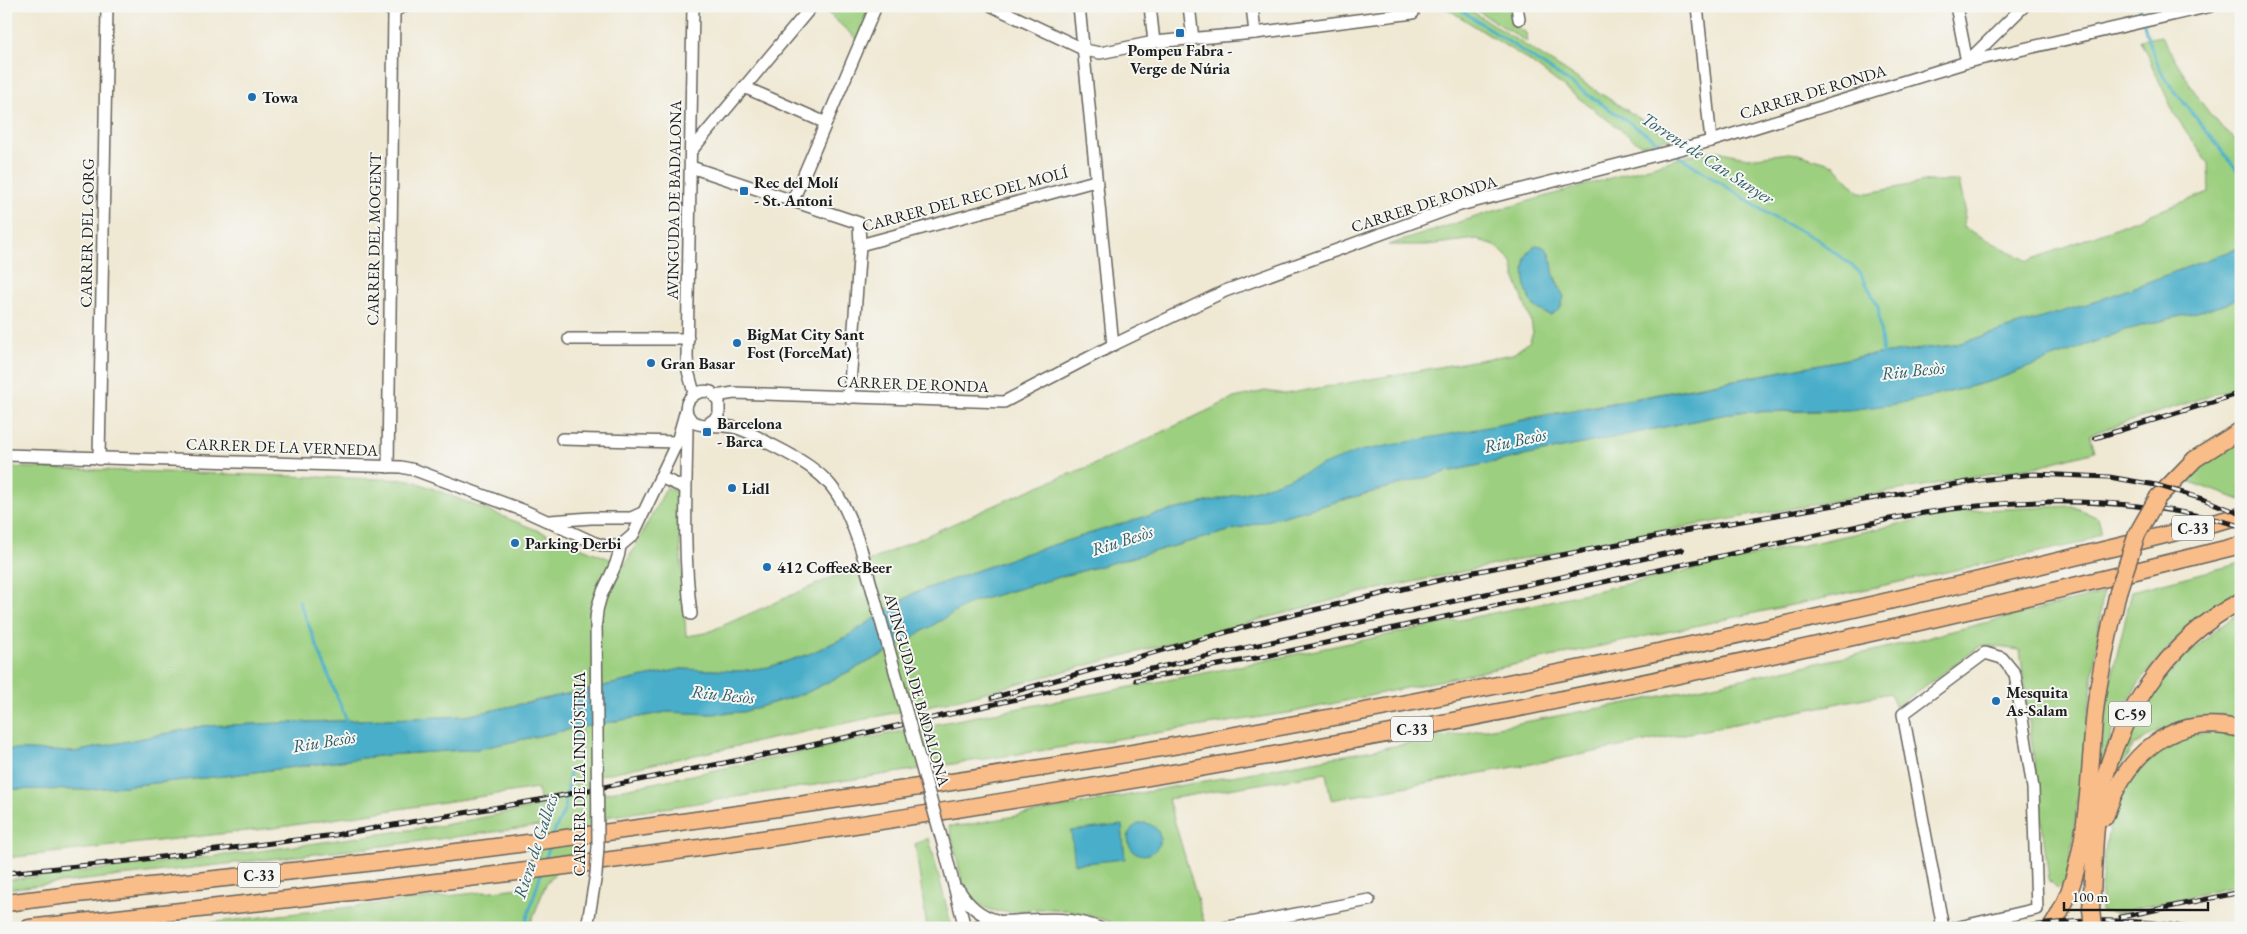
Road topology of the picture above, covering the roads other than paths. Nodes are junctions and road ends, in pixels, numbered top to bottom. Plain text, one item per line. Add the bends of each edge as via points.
1 (382, 6) edge
2 (693, 6) edge
3 (812, 6) edge
4 (876, 6) edge
5 (992, 6) edge
6 (1079, 6) edge
7 (1150, 6) edge
8 (1190, 6) edge
9 (1252, 6) edge
10 (1517, 6) edge
11 (1697, 6) edge
12 (1956, 6) edge
13 (2024, 6) edge
14 (2212, 6) edge
15 (108, 7) edge
16 (399, 8) edge
17 (1413, 9) edge
18 (2167, 12) edge
19 (1519, 19) dead end
20 (1255, 33) junction
21 (1193, 39) junction
22 (1154, 42) junction
23 (1085, 50) junction
24 (1967, 62) junction
25 (744, 87) junction
26 (826, 123) junction
27 (1711, 141) junction
28 (691, 151) junction
29 (691, 167) junction
30 (1095, 181) junction
31 (792, 200) junction
32 (860, 245) junction
33 (569, 339) dead end
34 (688, 339) junction
35 (1113, 345) junction
36 (694, 393) junction
37 (716, 396) junction
38 (849, 398) junction
39 (686, 410) junction
40 (720, 410) junction
41 (708, 424) junction
42 (691, 426) junction
43 (738, 428) junction
44 (2241, 430) edge
45 (562, 439) dead end
46 (677, 442) junction
47 (6, 455) edge
48 (99, 459) junction
49 (388, 467) junction
50 (660, 477) junction
51 (685, 488) junction
52 (642, 513) junction
53 (2241, 516) edge
54 (590, 518) junction
55 (548, 521) junction
56 (578, 536) junction
57 (2241, 545) edge
58 (620, 546) junction
59 (2241, 601) edge
60 (691, 614) dead end
61 (2241, 729) edge
62 (2084, 829) junction
63 (2094, 868) junction
64 (955, 885) junction
65 (1369, 900) dead end
66 (6, 903) edge
67 (2091, 909) junction
68 (1052, 918) junction
69 (997, 920) junction
70 (29, 928) edge
71 (586, 928) edge
72 (965, 928) edge
73 (974, 928) edge
74 (1013, 928) edge
75 (1099, 928) edge
76 (1223, 928) edge
77 (1943, 928) edge
78 (1955, 928) edge
79 (2051, 928) edge
80 (2093, 928) edge

1 - 16 street
2 - 28 street, AVINGUDA DE BADALONA
3 - 25 street
4 - 26 street
5 - 23 street
6 - 23 street
7 - 22 street
8 - 21 street
9 - 20 street
10 - 19 street
11 - 27 street
12 - 24 street
13 - 24 street
14 - 18 street, CARRER DE RONDA
15 - 48 street, CARRER DEL GORG
16 - 49 street, CARRER DEL MOGENT
17 - 20 street
18 - 24 street, CARRER DE RONDA via 2155,20
20 - 21 street
21 - 22 street
22 - 23 street via 1100,53
23 - 30 street
24 - 27 street, CARRER DE RONDA
25 - 26 street
25 - 28 street
26 - 31 street
27 - 35 street, CARRER DE RONDA via 1460,205 1226,291
28 - 29 street, AVINGUDA DE BADALONA
29 - 31 street, CARRER DEL REC DEL MOLÍ
29 - 34 street, AVINGUDA DE BADALONA
30 - 32 street, CARRER DEL REC DEL MOLÍ
30 - 35 street
31 - 32 street, CARRER DEL REC DEL MOLÍ via 859,223
32 - 38 street
33 - 34 street
34 - 36 street, AVINGUDA DE BADALONA via 688,371
35 - 38 street, CARRER DE RONDA via 1004,402
36 - 37 street via 705,390
36 - 39 street
37 - 38 street, CARRER DE RONDA via 734,393
37 - 40 street
39 - 42 street
39 - 46 street
40 - 41 street
40 - 43 street, AVINGUDA DE BADALONA
41 - 42 street
41 - 43 street, AVINGUDA DE BADALONA
42 - 46 street
42 - 51 street
43 - 64 street, AVINGUDA DE BADALONA, bridge via 802,460 824,476 845,506 861,549
44 - 62 highway, C-59, bridge via 2195,459 2158,497 2138,534 2118,592 2096,701
45 - 46 street
46 - 50 street
47 - 48 street, CARRER DE LA VERNEDA
48 - 49 street, CARRER DE LA VERNEDA
49 - 55 street, CARRER DE LA VERNEDA via 415,470
50 - 51 street
50 - 52 street
51 - 60 street via 686,573
52 - 54 street, CARRER DE LA VERNEDA via 631,518
52 - 58 street via 633,535
53 - 66 highway, C-33 via 1835,613 1455,694 1200,741 1024,771 572,838
54 - 55 street, CARRER DE LA VERNEDA
54 - 56 street via 579,526
55 - 56 street, CARRER DE LA VERNEDA
56 - 58 street, CARRER DE LA VERNEDA via 605,546
57 - 70 highway, C-33 via 1848,639 1447,723 1021,799 514,873
58 - 71 street, CARRER DE LA INDÚSTRIA, bridge via 598,600 596,620 598,846
59 - 63 highway, C-59 via 2208,622 2180,647 2158,672 2132,711 2112,754 2102,786
61 - 63 highway, C-59 via 2213,725 2182,730 2162,738 2140,754 2110,799
62 - 67 highway, C-59
62 - 79 highway via 2076,877 2064,908
63 - 67 highway, C-59
64 - 69 street via 973,908
64 - 72 street, AVINGUDA DE BADALONA
65 - 76 street
67 - 80 highway, C-59, bridge
68 - 69 street
68 - 74 street
68 - 75 street
69 - 73 street
77 - 78 street via 1903,714 1985,653 2002,658 2015,674 2033,788 2037,909

